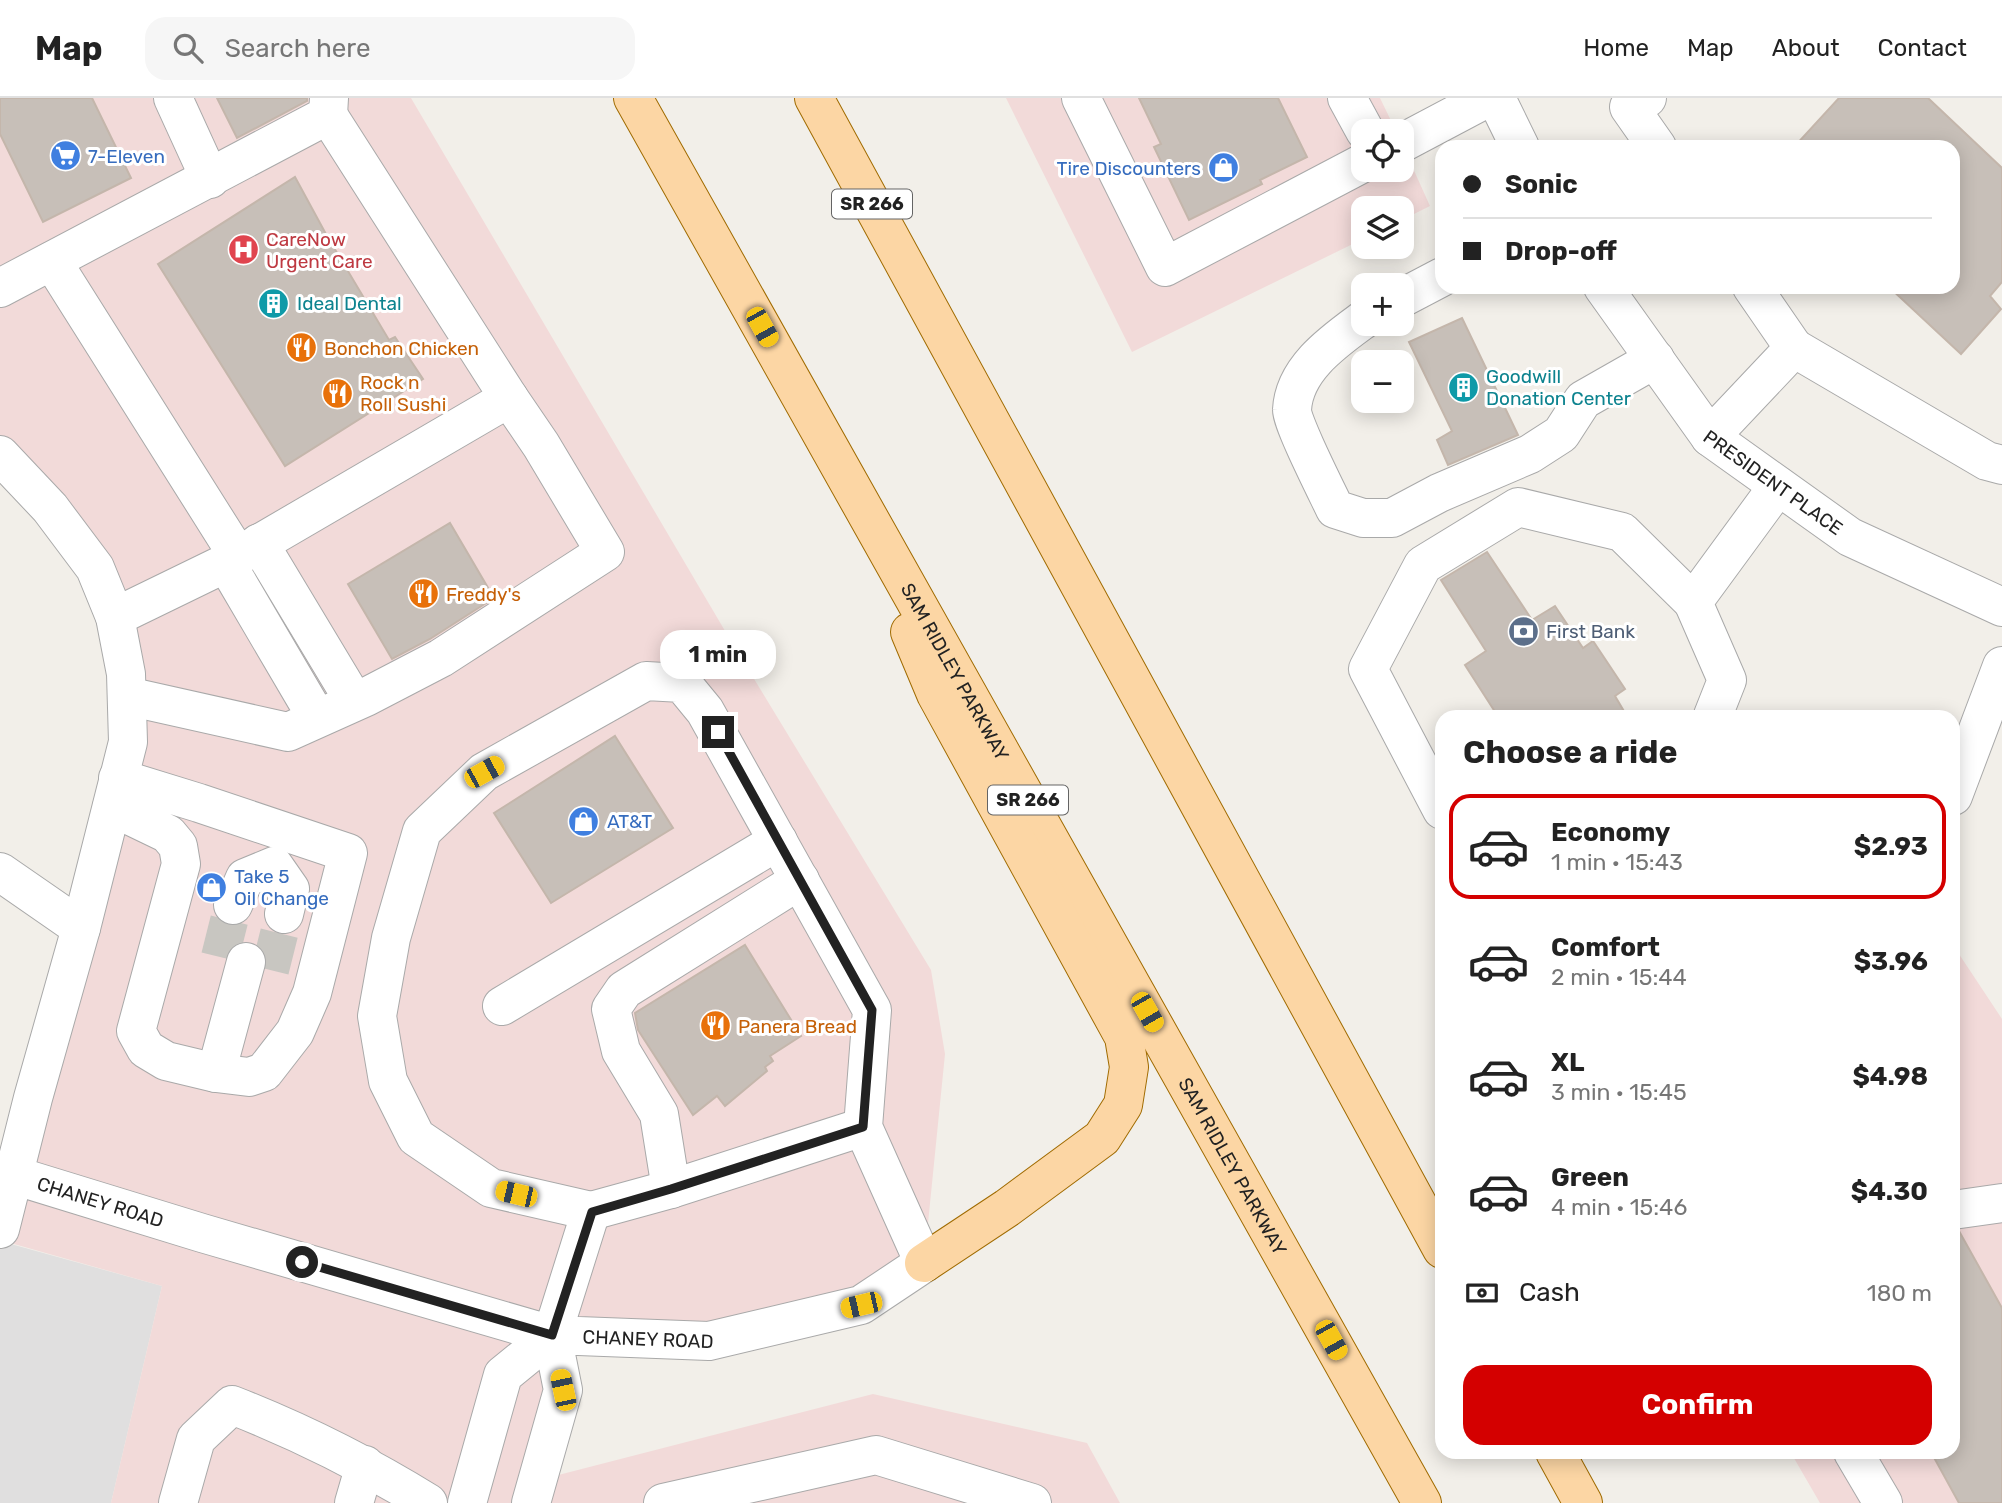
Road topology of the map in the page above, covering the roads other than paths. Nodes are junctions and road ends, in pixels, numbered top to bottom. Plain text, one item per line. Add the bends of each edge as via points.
1 (633, 98) edge
2 (814, 98) edge
3 (1081, 98) edge
4 (1347, 98) edge
5 (1487, 98) edge
6 (1496, 98) edge
7 (1647, 98) edge
8 (183, 101) edge
9 (328, 107) edge
10 (1358, 119) edge
11 (1414, 137) edge
12 (1517, 140) edge
13 (1652, 140) edge
14 (1351, 169) edge
15 (210, 179) junction
16 (52, 261) junction
17 (1435, 281) edge
18 (0, 288) edge
19 (1414, 292) edge
20 (1608, 294) edge
21 (1757, 294) edge
22 (1351, 329) edge
23 (1794, 348) junction
24 (1655, 359) junction
25 (509, 398) junction
26 (1710, 437) junction
27 (0, 455) edge
28 (840, 465) junction
29 (2002, 465) edge
30 (1778, 486) junction
31 (241, 554) junction
32 (1693, 603) junction
33 (2002, 607) edge
34 (115, 617) junction
35 (2002, 666) edge
36 (127, 696) junction
37 (354, 701) junction
38 (1715, 710) edge
39 (317, 718) junction
40 (1960, 777) edge
41 (115, 792) junction
42 (1435, 797) edge
43 (778, 841) junction
44 (279, 849) junction
45 (0, 872) edge
46 (800, 880) junction
47 (259, 911) tunnel mouth
48 (81, 928) junction
49 (502, 1006) dead end
50 (229, 1027) junction
51 (216, 1073) junction
52 (863, 1127) junction
53 (7, 1173) edge
54 (671, 1189) junction
55 (2002, 1203) edge
56 (1960, 1209) edge
57 (592, 1212) junction
58 (0, 1228) edge
59 (1435, 1237) edge
60 (924, 1263) junction
61 (552, 1335) junction
62 (1559, 1459) edge
63 (1857, 1459) edge
64 (365, 1465) junction
65 (178, 1503) edge
66 (354, 1503) edge
67 (428, 1503) edge
68 (467, 1503) edge
69 (531, 1503) edge
70 (663, 1503) edge
71 (1032, 1503) edge
72 (1422, 1503) edge
73 (1583, 1503) edge
74 (1883, 1503) edge

1 - 28 main road, SAM RIDLEY PARKWAY / SR 266
2 - 59 main road, SR 266
3 - 14 street via 1166,267
4 - 10 street
5 - 11 street
6 - 12 street
7 - 13 street via 1629,107
8 - 15 street
9 - 15 street
9 - 25 street
15 - 16 street
16 - 18 street
16 - 31 street
17 - 19 street
20 - 24 street, PRESIDENT PLACE
21 - 23 street
22 - 24 street via 1299,379 1291,412 1335,509 1363,518 1392,518 1530,454 1561,434 1583,400
23 - 26 street
23 - 29 street via 1987,461
24 - 26 street, PRESIDENT PLACE
25 - 31 street
25 - 37 street via 605,552 441,658
26 - 30 street, PRESIDENT PLACE
27 - 34 street via 50,508 95,568
28 - 60 main road via 936,694 1124,1038 1129,1067 1123,1105 1102,1138
28 - 72 main road, SAM RIDLEY PARKWAY / SR 266
30 - 32 street
30 - 33 street, PRESIDENT PLACE via 1850,537
31 - 34 street
31 - 37 street
31 - 39 street
32 - 38 street via 1727,680
32 - 42 street via 1622,532 1518,507 1423,565 1368,669
34 - 36 street
35 - 40 street
36 - 39 street via 288,732
36 - 41 street via 128,742
37 - 39 street
41 - 44 street
41 - 48 street
41 - 51 street via 168,834 178,846 181,864 136,1031 146,1049 166,1061
43 - 46 street
43 - 49 street
43 - 57 street via 705,711 682,682 646,681 484,772 422,831 391,938 377,1016 388,1081 416,1138 491,1188
44 - 47 street
44 - 51 street via 348,853 312,993 295,1032 264,1072 249,1077
45 - 48 street
46 - 52 street via 872,1010
46 - 54 street via 624,989 611,1009 621,1051 659,1114
48 - 53 street
50 - 50 street via 218,970 245,963 260,993
50 - 51 street
52 - 54 street
52 - 60 street
53 - 58 street
53 - 61 street, CHANEY ROAD
54 - 57 street
55 - 56 street
57 - 61 street
60 - 61 street, CHANEY ROAD via 861,1305 709,1341
61 - 68 street via 503,1375
61 - 69 street via 563,1390
62 - 73 main road
63 - 74 street
64 - 65 street via 232,1405 196,1439
64 - 66 street
64 - 67 street
70 - 71 street via 876,1455

